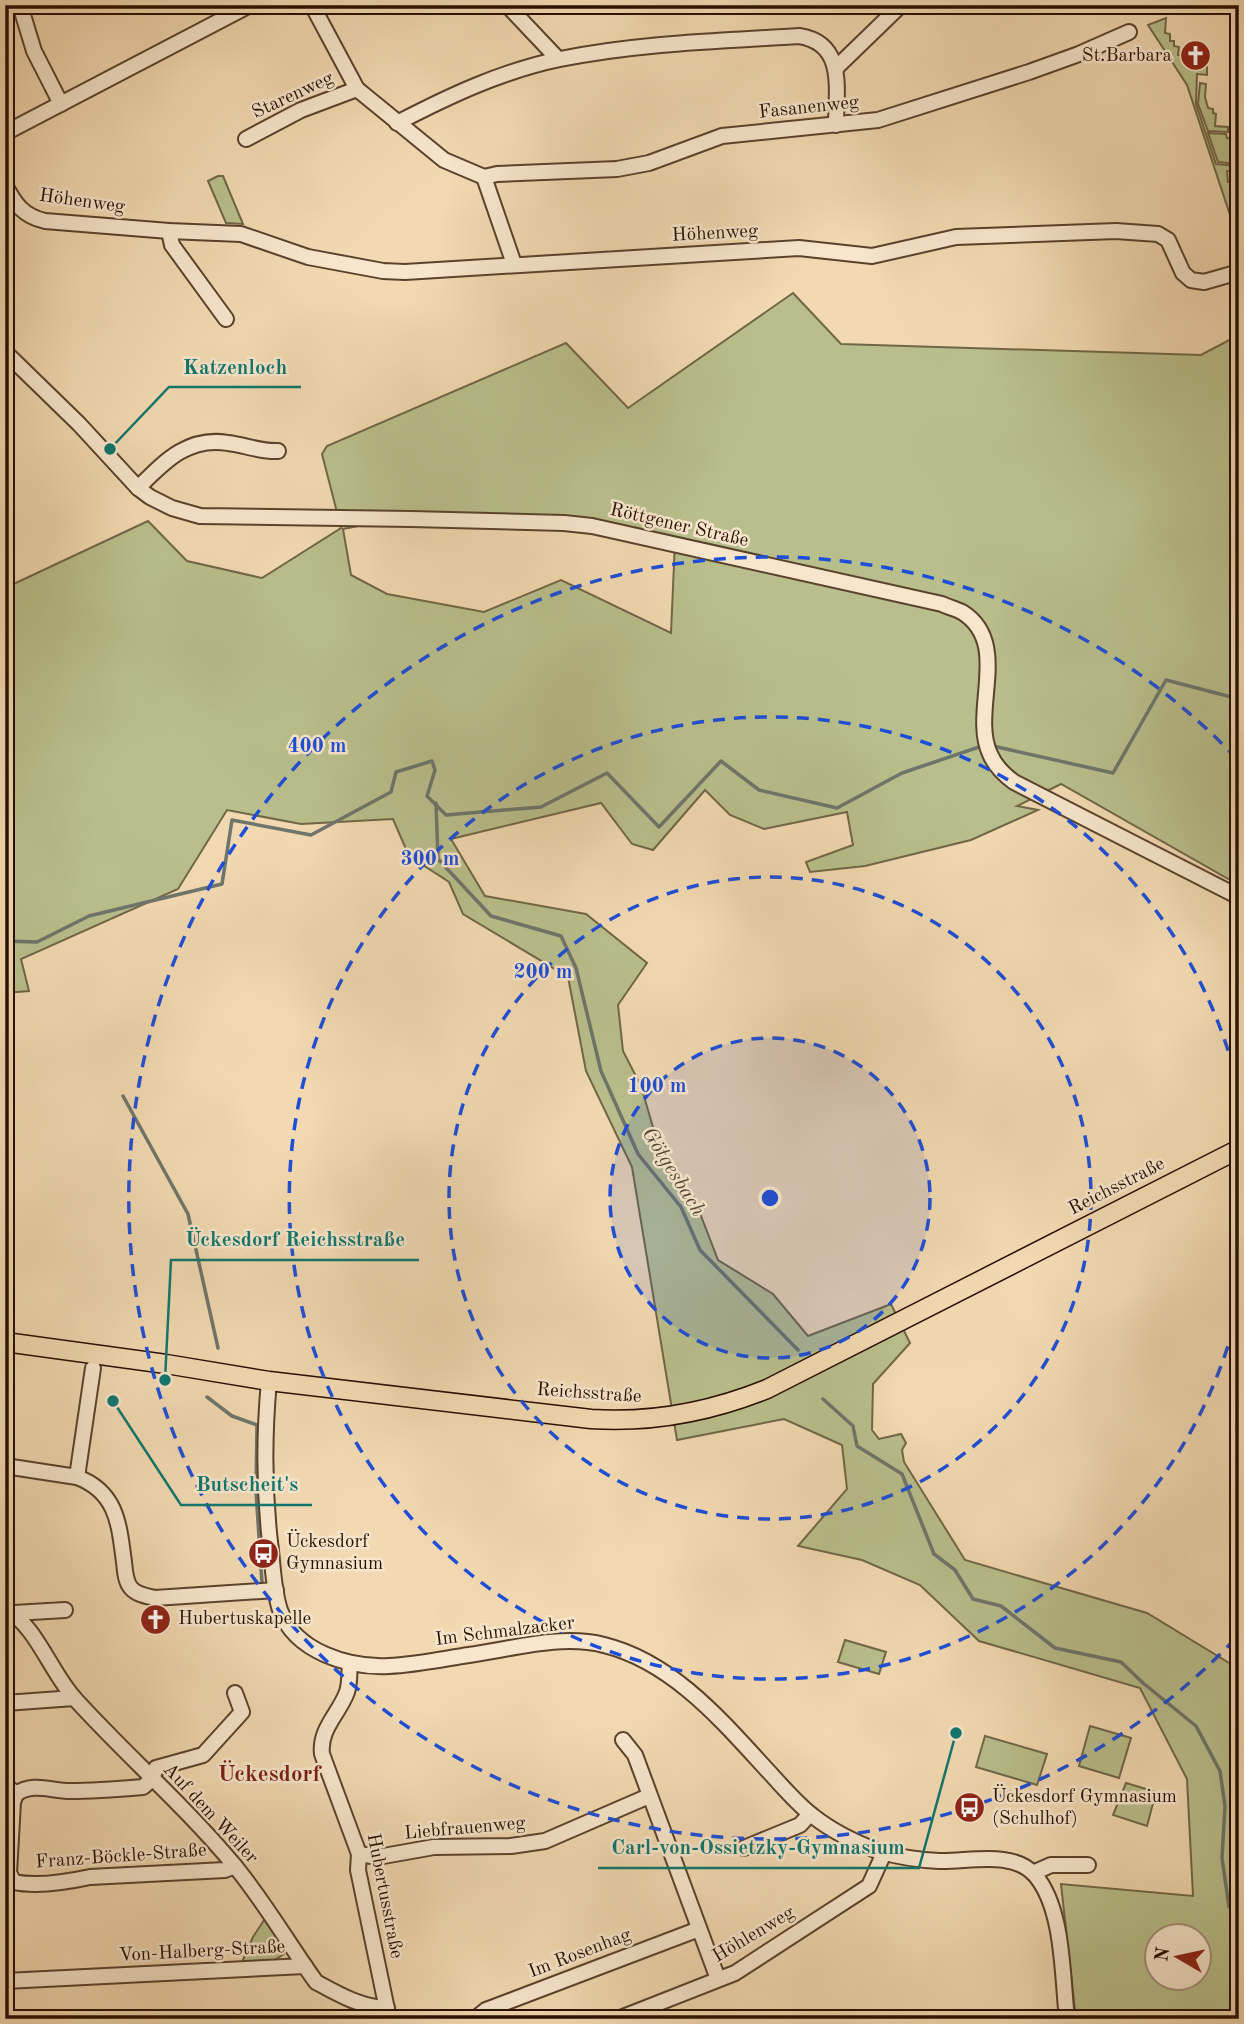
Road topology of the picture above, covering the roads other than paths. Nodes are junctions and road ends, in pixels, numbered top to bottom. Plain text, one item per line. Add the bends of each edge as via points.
1 (20, 5) edge
2 (250, 5) edge
3 (312, 5) edge
4 (506, 5) edge
5 (901, 5) edge
6 (1129, 32) dead end
7 (558, 59) junction
8 (836, 67) junction
9 (357, 89) junction
10 (61, 104) junction
11 (397, 123) junction
12 (836, 125) junction
13 (5, 133) edge
14 (246, 139) dead end
15 (484, 177) junction
16 (5, 185) edge
17 (169, 231) junction
18 (514, 264) junction
19 (1239, 272) edge
20 (226, 319) dead end
21 (5, 352) edge
22 (278, 451) dead end
23 (138, 488) junction
24 (1239, 897) edge
25 (1239, 1149) edge
26 (5, 1342) edge
27 (93, 1368) dead end
28 (270, 1381) junction
29 (5, 1466) edge
30 (77, 1477) junction
31 (276, 1590) junction
32 (65, 1610) dead end
33 (10, 1611) edge
34 (350, 1663) junction
35 (235, 1693) dead end
36 (74, 1698) junction
37 (5, 1703) edge
38 (623, 1740) dead end
39 (152, 1779) junction
40 (11, 1792) edge
41 (649, 1796) junction
42 (810, 1814) junction
43 (744, 1847) dead end
44 (884, 1853) junction
45 (359, 1854) junction
46 (1088, 1865) dead end
47 (235, 1866) junction
48 (1033, 1873) junction
49 (699, 1929) junction
50 (305, 1966) junction
51 (718, 1979) junction
52 (5, 1981) edge
53 (388, 2013) edge
54 (475, 2019) edge
55 (618, 2019) edge
56 (1067, 2019) edge

1 - 10 street via 34,51
2 - 10 street
3 - 9 street
4 - 7 street
5 - 8 street
6 - 12 street, Fasanenweg via 1066,58 878,120
7 - 8 street via 650,45 799,36 822,44
7 - 11 street via 455,93
8 - 12 street
9 - 11 street
9 - 14 street, Starenweg via 301,110
10 - 13 street
11 - 15 street via 444,160
12 - 15 street, Fasanenweg via 722,136 649,163 617,169
15 - 18 street
16 - 17 street, Höhenweg via 21,211 35,219
17 - 18 street, Höhenweg via 241,234 308,257 392,272
17 - 20 street via 172,245
18 - 19 street, Höhenweg via 799,248 872,256 956,237 1108,231 1158,234 1168,240 1191,280 1204,282
21 - 23 street, Röttgener Straße
22 - 23 street via 220,442 197,444 169,457
23 - 24 street, Röttgener Straße via 172,509 200,516 592,526 942,604 962,612 976,625 985,645 987,745 1000,771
25 - 28 main road, Reichsstraße via 805,1371 747,1397 693,1412 635,1421 591,1419
26 - 28 main road, Reichsstraße
27 - 30 street
28 - 31 street via 264,1489
29 - 30 street
30 - 31 street via 94,1483 109,1501 118,1519 126,1578 140,1595 155,1598
31 - 34 street via 280,1611 299,1639 314,1650
32 - 33 street
33 - 36 street, Auf dem Weiler via 23,1622
34 - 42 street, Im Schmalzacker via 388,1667 566,1641 602,1644 663,1670 725,1724
34 - 45 street, Hubertusstraße via 347,1690 321,1745
35 - 39 street, Franz-Böckle-Straße via 242,1712 203,1755 156,1768
36 - 37 street
36 - 39 street, Auf dem Weiler
38 - 41 street via 635,1755
39 - 40 street, Franz-Böckle-Straße via 143,1787 67,1791 48,1787
39 - 47 street, Auf dem Weiler
40 - 47 street, Franz-Böckle-Straße via 9,1873 14,1882
41 - 45 street, Liebfrauenweg via 545,1840 511,1846 434,1847 378,1857
41 - 49 street
42 - 43 street via 800,1825
42 - 44 street, Im Schmalzacker via 850,1841
44 - 48 street, Im Schmalzacker via 943,1861 998,1860
44 - 51 street, Höhlenweg via 869,1886 735,1973
45 - 53 street, Hubertusstraße via 358,1870
46 - 48 street via 1051,1865
47 - 50 street, Auf dem Weiler
48 - 56 street via 1044,1887 1057,1924
49 - 51 street
49 - 54 street, Im Rosenhag via 486,2010
50 - 52 street, Von-Halberg-Straße
50 - 53 street, Von-Halberg-Straße via 316,1982
51 - 55 street, Höhlenweg

